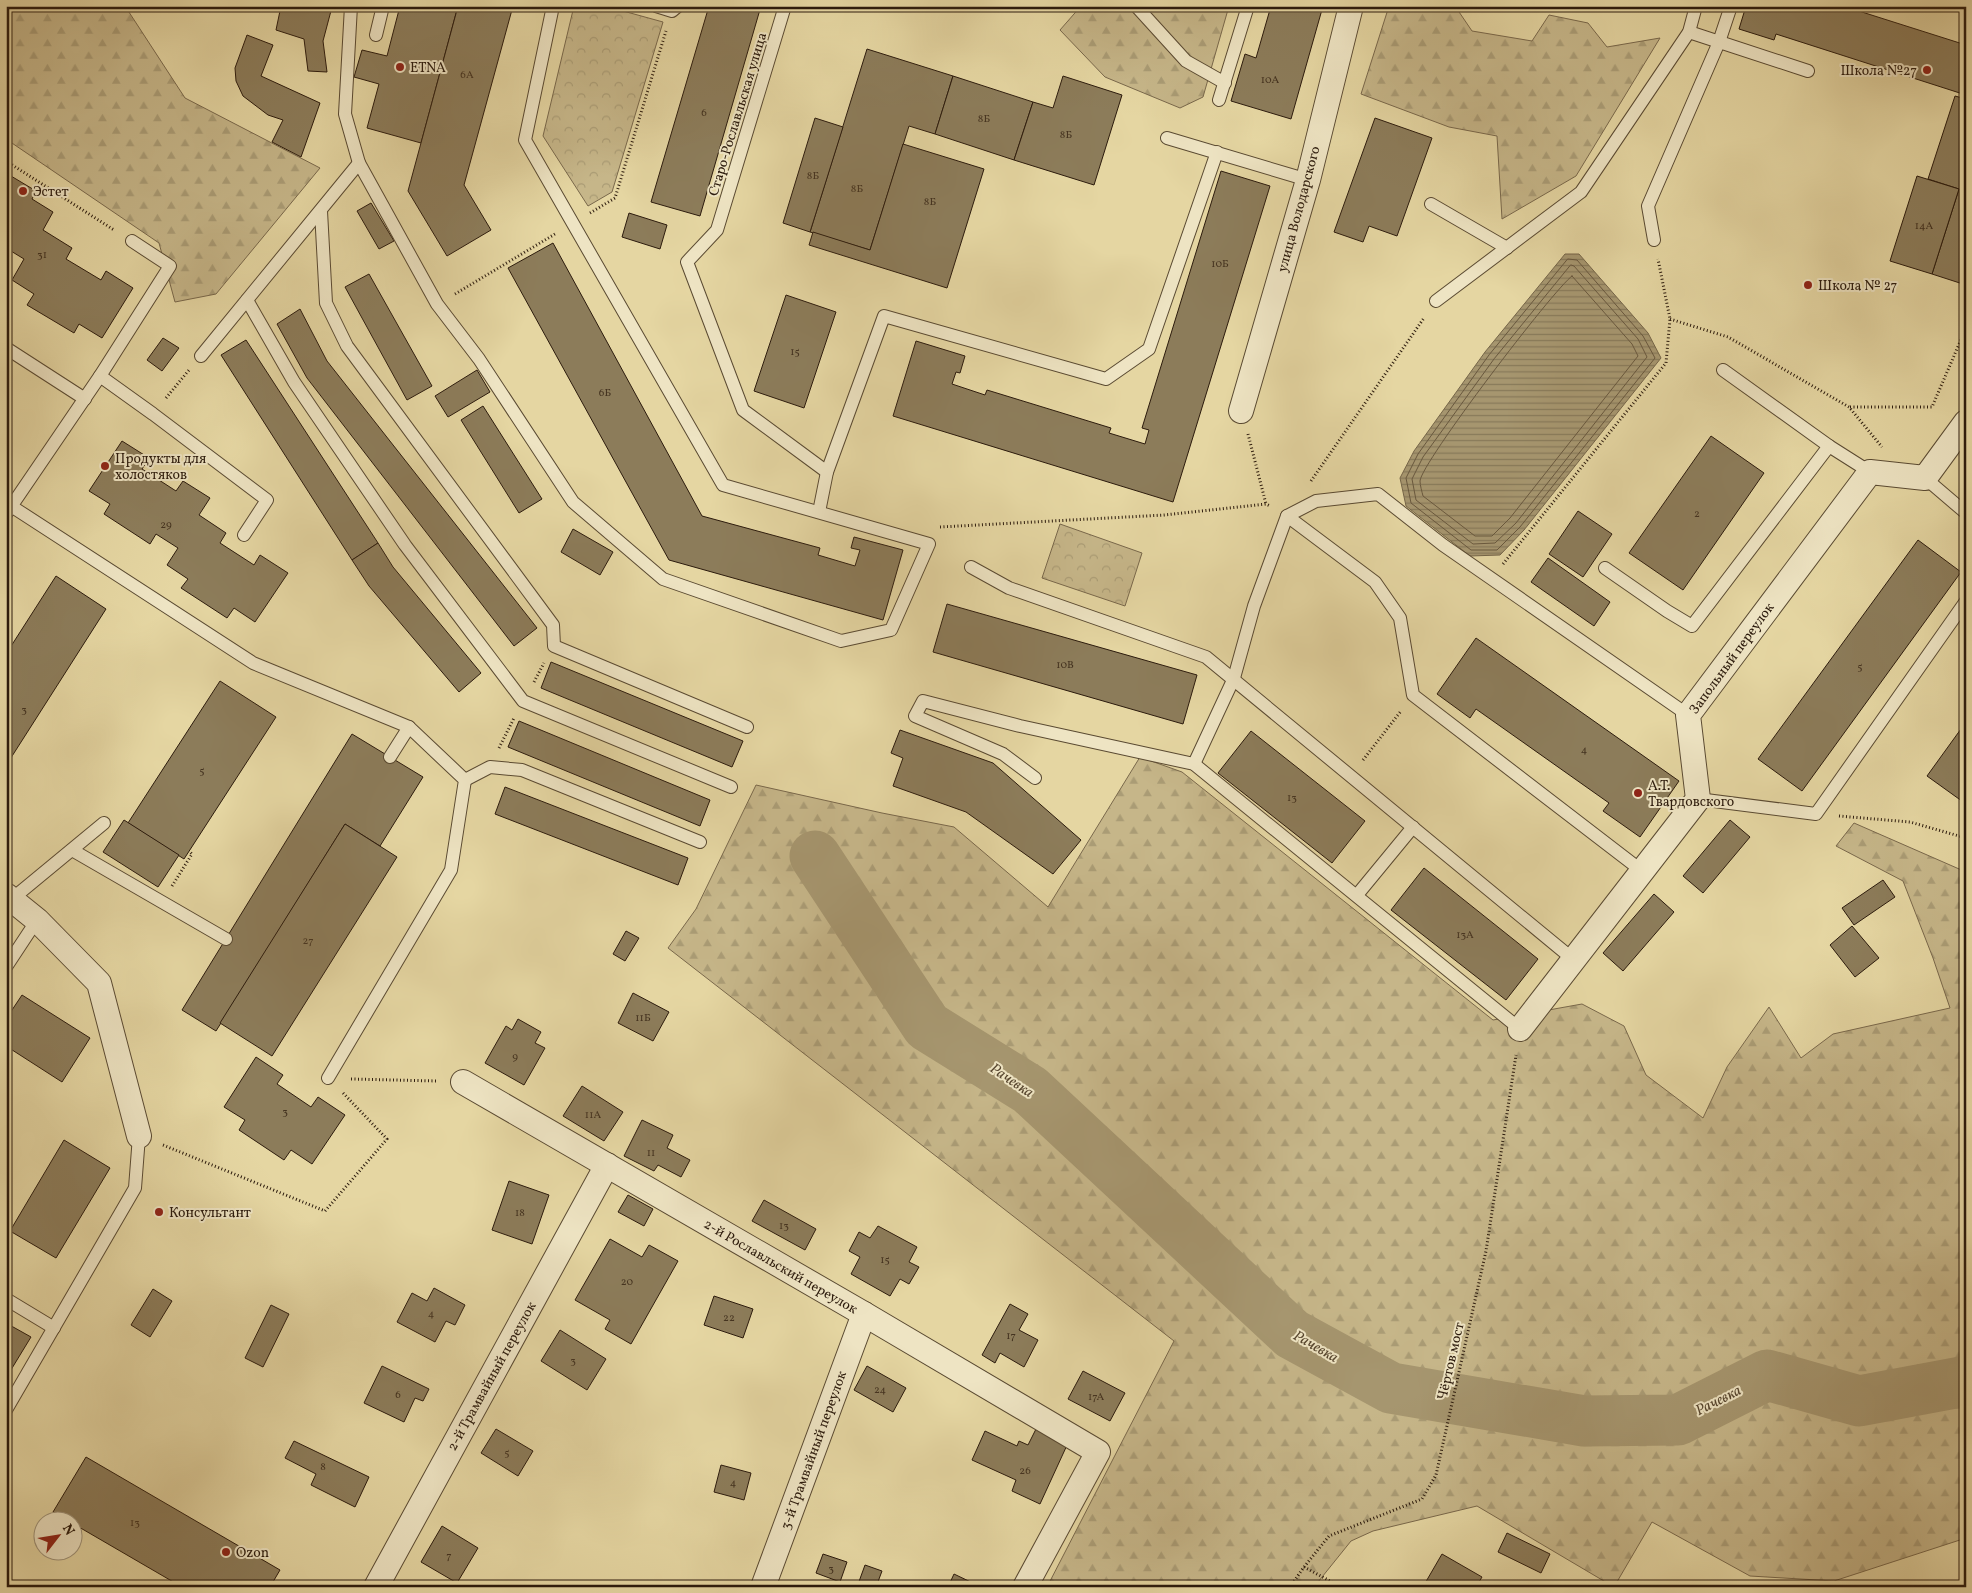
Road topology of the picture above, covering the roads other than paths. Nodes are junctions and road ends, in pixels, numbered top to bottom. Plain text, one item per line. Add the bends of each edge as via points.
1 (351, 6) edge
2 (383, 6) edge
3 (553, 6) edge
4 (656, 6) edge
5 (785, 6) edge
6 (1136, 6) edge
7 (1248, 6) edge
8 (1351, 6) edge
9 (1696, 6) edge
10 (1731, 6) edge
11 (675, 9) edge
12 (1689, 32) junction
13 (376, 35) dead end
14 (1719, 42) junction
15 (1808, 71) dead end
16 (1225, 83) junction
17 (1220, 100) dead end
18 (1167, 138) dead end
19 (1217, 152) junction
20 (358, 163) junction
21 (1308, 180) junction
22 (1431, 204) dead end
23 (321, 211) junction
24 (1654, 240) road end
25 (132, 241) road end
26 (1507, 248) junction
27 (247, 300) junction
28 (1436, 301) road end
29 (6, 348) edge
30 (201, 356) road end
31 (1723, 370) dead end
32 (100, 376) junction
33 (85, 399) junction
34 (1241, 411) road end
35 (1966, 422) edge
36 (1829, 446) junction
37 (827, 472) junction
38 (1870, 472) junction
39 (1925, 478) junction
40 (9, 510) edge
41 (819, 512) junction
42 (1966, 513) edge
43 (1287, 516) junction
44 (244, 535) dead end
45 (971, 567) dead end
46 (1605, 568) dead end
47 (1966, 600) edge
48 (1234, 678) junction
49 (1688, 715) junction
50 (409, 727) junction
51 (747, 728) dead end
52 (390, 757) dead end
53 (1194, 764) junction
54 (1035, 778) dead end
55 (465, 780) junction
56 (731, 786) dead end
57 (1698, 799) junction
58 (104, 823) dead end
59 (1413, 827) junction
60 (700, 842) dead end
61 (72, 850) junction
62 (1642, 871) junction
63 (1357, 896) junction
64 (9, 897) edge
65 (37, 920) junction
66 (226, 939) dead end
67 (1574, 960) junction
68 (6, 967) edge
69 (1520, 1029) joint
70 (328, 1078) road end
71 (463, 1082) road end
72 (139, 1136) joint
73 (607, 1165) junction
74 (6, 1299) edge
75 (864, 1314) junction
76 (54, 1328) junction
77 (6, 1410) edge
78 (376, 1587) edge
79 (763, 1587) edge
80 (1025, 1587) edge

1 - 20 lane via 345,114
2 - 13 lane
3 - 41 lane via 525,140 723,485
4 - 11 lane
5 - 37 lane, Старо-Рославльская улица via 717,230 687,262 743,410
6 - 16 lane via 1186,61
7 - 16 lane
8 - 21 street, улица Володарского
9 - 12 lane
10 - 14 lane
12 - 14 lane
12 - 26 lane via 1581,192
14 - 15 lane
14 - 24 lane via 1648,206
16 - 17 lane
18 - 19 lane
19 - 21 lane
19 - 37 lane via 1149,349 1106,379 884,316
20 - 23 lane
20 - 41 lane via 437,304 479,359 573,502 662,579 840,642 890,630 929,544
21 - 34 street, улица Володарского
22 - 26 lane
23 - 27 lane
23 - 51 lane via 326,303 348,346 554,626 554,646
25 - 32 lane via 170,266
26 - 28 lane
27 - 30 lane
27 - 56 lane via 294,382 404,545 523,701
29 - 33 lane
31 - 36 lane
32 - 33 lane
32 - 44 lane via 267,500
33 - 40 lane
35 - 39 street
36 - 38 lane
36 - 46 lane via 1692,626
37 - 41 lane
38 - 39 street
38 - 49 street, Запольный переулок
39 - 42 lane
40 - 50 lane via 253,663
43 - 48 lane via 1254,606
43 - 49 lane via 1316,501 1378,494 1443,544
43 - 62 lane via 1375,582 1400,618 1413,695
45 - 48 lane via 1008,588 1206,657
47 - 57 lane via 1816,814
48 - 53 lane
48 - 59 lane
49 - 57 street, Запольный переулок
50 - 52 lane
50 - 55 lane
53 - 54 lane via 923,701 915,716 1003,754
53 - 63 lane
55 - 60 lane via 490,767 522,770
55 - 70 lane via 451,870
57 - 62 street
58 - 61 lane
59 - 63 lane
59 - 67 lane
61 - 64 lane
61 - 66 lane
62 - 67 street
63 - 69 lane
64 - 65 street
65 - 68 lane
65 - 72 street via 99,983
67 - 69 street
71 - 73 street, 2-й Рославльский переулок
72 - 76 lane via 135,1188
73 - 75 street, 2-й Рославльский переулок
73 - 78 street, 2-й Трамвайный переулок
74 - 76 lane
75 - 79 street, 3-й Трамвайный переулок
75 - 80 street, 2-й Рославльский переулок via 1098,1452
76 - 77 lane

